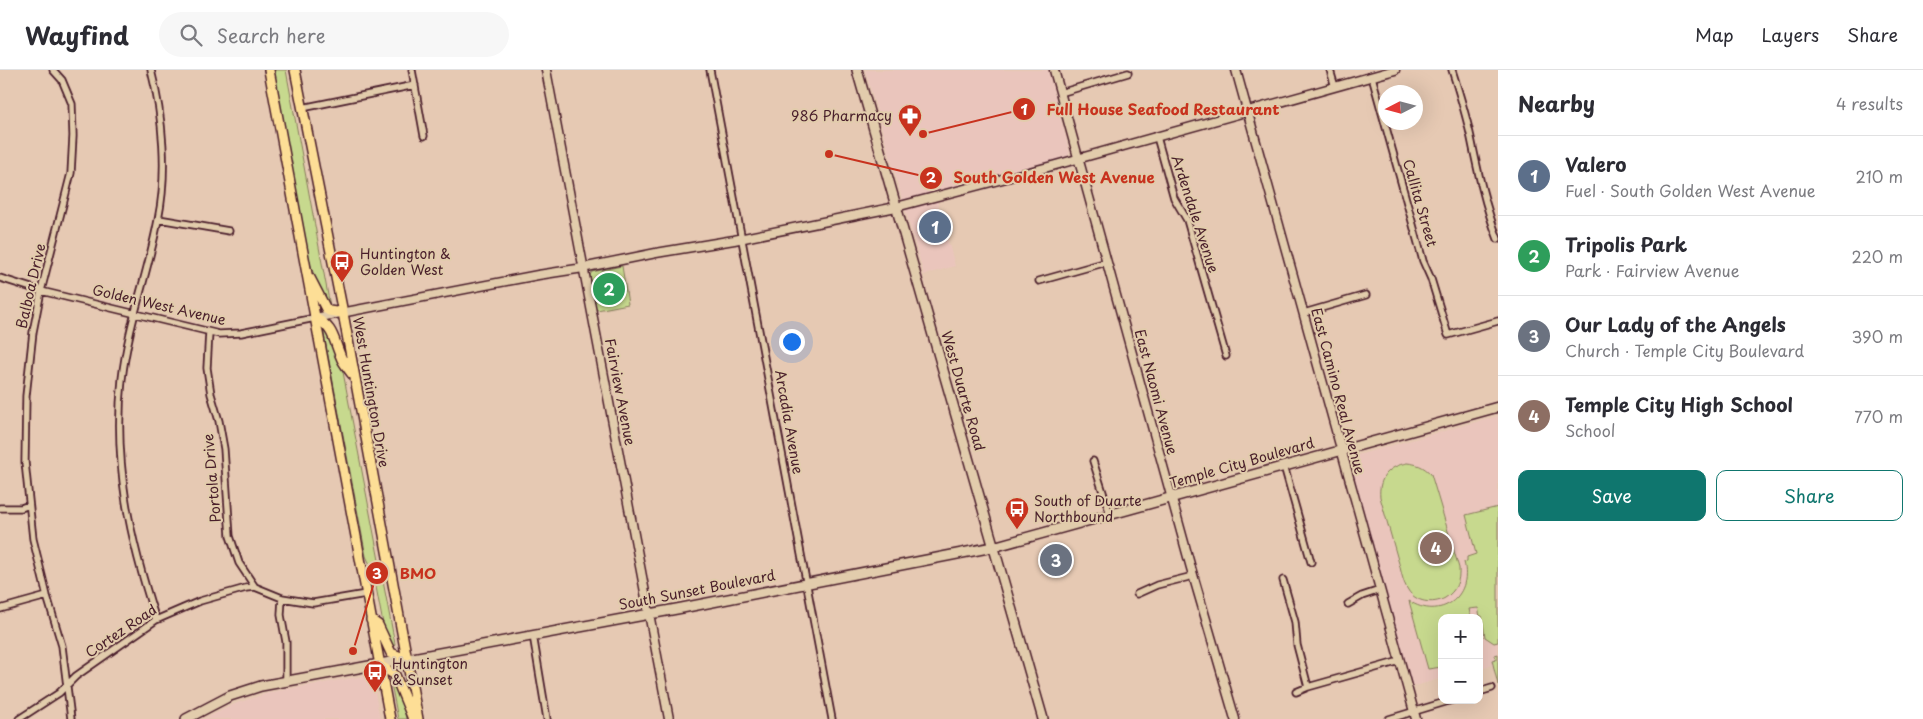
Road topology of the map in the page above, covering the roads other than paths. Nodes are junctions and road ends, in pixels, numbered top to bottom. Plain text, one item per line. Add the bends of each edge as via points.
1 (53, 70) edge
2 (151, 70) edge
3 (269, 70) edge
4 (295, 70) edge
5 (412, 70) edge
6 (546, 70) edge
7 (710, 70) edge
8 (857, 70) edge
9 (1054, 70) edge
10 (1236, 70) edge
11 (1330, 70) edge
12 (1395, 70) edge
13 (1452, 70) edge
14 (1128, 73) dead end
15 (1372, 77) junction
16 (415, 85) junction
17 (1335, 87) junction
18 (1060, 93) junction
19 (302, 108) junction
20 (1248, 112) junction
21 (424, 136) dead end
22 (1157, 136) junction
23 (1078, 158) junction
24 (896, 207) junction
25 (159, 219) junction
26 (229, 231) dead end
27 (741, 238) junction
28 (1498, 239) edge
29 (1107, 262) junction
30 (584, 268) junction
31 (307, 271) junction
32 (0, 278) edge
33 (1039, 281) dead end
34 (41, 291) junction
35 (1366, 295) dead end
36 (343, 313) junction
37 (1304, 313) junction
38 (135, 314) junction
39 (315, 318) junction
40 (1498, 321) edge
41 (209, 332) junction
42 (1226, 356) dead end
43 (354, 376) junction
44 (1498, 407) edge
45 (1341, 450) junction
46 (1093, 461) dead end
47 (1284, 466) junction
48 (1171, 498) junction
49 (29, 505) junction
50 (0, 508) edge
51 (1110, 514) junction
52 (993, 547) junction
53 (1311, 562) dead end
54 (1193, 576) junction
55 (1283, 580) dead end
56 (807, 583) junction
57 (255, 587) junction
58 (1380, 590) junction
59 (366, 594) junction
60 (1137, 594) dead end
61 (47, 596) junction
62 (282, 598) junction
63 (1348, 604) dead end
64 (0, 609) edge
65 (649, 614) junction
66 (156, 620) junction
67 (371, 620) junction
68 (533, 636) junction
69 (406, 659) junction
70 (1400, 661) junction
71 (378, 664) junction
72 (286, 681) junction
73 (66, 687) junction
74 (1308, 687) junction
75 (1492, 688) dead end
76 (1483, 691) edge
77 (1296, 692) dead end
78 (1442, 704) edge
79 (1415, 715) edge
80 (19, 719) edge
81 (71, 719) edge
82 (186, 719) edge
83 (390, 719) edge
84 (413, 719) edge
85 (418, 719) edge
86 (547, 719) edge
87 (669, 719) edge
88 (832, 719) edge
89 (1042, 719) edge
90 (1234, 719) edge
91 (1389, 719) edge

1 - 34 street, Balboa Drive via 62,80 72,104 71,173
2 - 25 street via 158,99 164,158
3 - 31 main road
4 - 19 main road, West Huntington Drive
5 - 16 street
6 - 30 street, Fairview Avenue
7 - 27 street, Arcadia Avenue
8 - 24 main road, West Duarte Road
9 - 18 street, East Naomi Avenue
10 - 20 street, East Camino Real Avenue
11 - 17 street
12 - 15 street, Golden West Avenue
13 - 28 street via 1478,176
14 - 18 street
15 - 17 street, Golden West Avenue
15 - 40 street, Callita Street via 1423,261 1448,334
16 - 19 street
16 - 21 street
17 - 20 street, Golden West Avenue
18 - 23 street, East Naomi Avenue
19 - 36 main road, West Huntington Drive
20 - 22 street, Golden West Avenue
20 - 37 street, East Camino Real Avenue
22 - 23 street, Golden West Avenue
22 - 42 street, Ardendale Avenue via 1174,198 1187,220
23 - 24 street, Golden West Avenue
23 - 29 street, East Naomi Avenue
24 - 27 street, Golden West Avenue
24 - 52 main road, West Duarte Road
25 - 26 street
25 - 38 street
27 - 30 street, Golden West Avenue
27 - 56 street, Arcadia Avenue
29 - 33 street
29 - 48 street, East Naomi Avenue
30 - 36 street, Golden West Avenue
30 - 65 street, Fairview Avenue
31 - 36 main road via 326,309
31 - 39 main road
32 - 34 street, Golden West Avenue
34 - 38 street, Golden West Avenue
34 - 49 street, Balboa Drive via 26,396 25,462
35 - 37 street
36 - 39 street, Golden West Avenue
36 - 43 main road, West Huntington Drive
37 - 45 street, East Camino Real Avenue
38 - 41 street, Golden West Avenue
38 - 66 street via 122,387 121,472 134,548
39 - 41 street, Golden West Avenue via 241,333
39 - 43 main road via 330,330 341,359
39 - 59 main road
41 - 57 street, Portola Drive via 207,368 223,441 230,536 240,563
43 - 69 main road, West Huntington Drive
44 - 45 main road, Temple City Boulevard
45 - 47 main road, Temple City Boulevard
45 - 58 street, East Camino Real Avenue
46 - 51 street
47 - 48 main road, Temple City Boulevard
47 - 53 street
48 - 51 main road, Temple City Boulevard
48 - 54 street, East Naomi Avenue
49 - 50 street
49 - 61 street, Balboa Drive
51 - 52 main road, Temple City Boulevard
52 - 56 main road, South Sunset Boulevard
52 - 89 main road, West Duarte Road
54 - 60 street
54 - 90 street, East Naomi Avenue
55 - 74 street
56 - 65 main road, South Sunset Boulevard
56 - 88 street, Arcadia Avenue
57 - 62 street
57 - 66 street, Cortez Road via 216,595
58 - 63 street
58 - 70 street, East Camino Real Avenue
59 - 62 street via 313,603
59 - 67 main road
61 - 64 street
61 - 73 street, Balboa Drive via 62,646
62 - 72 street
65 - 68 main road, South Sunset Boulevard
65 - 87 street, Fairview Avenue
66 - 73 street, Cortez Road via 98,660
67 - 69 main road via 378,625 391,652
67 - 71 main road
68 - 69 main road, South Sunset Boulevard
68 - 86 street
69 - 71 main road, South Sunset Boulevard
69 - 85 main road, West Huntington Drive
70 - 74 street
70 - 79 street, East Camino Real Avenue
71 - 72 main road, South Sunset Boulevard
71 - 83 main road
71 - 84 main road via 396,675
72 - 82 main road, South Sunset Boulevard via 230,696
73 - 80 street, Cortez Road
73 - 81 street, Balboa Drive
74 - 77 street
75 - 76 street
78 - 79 street
79 - 91 street

